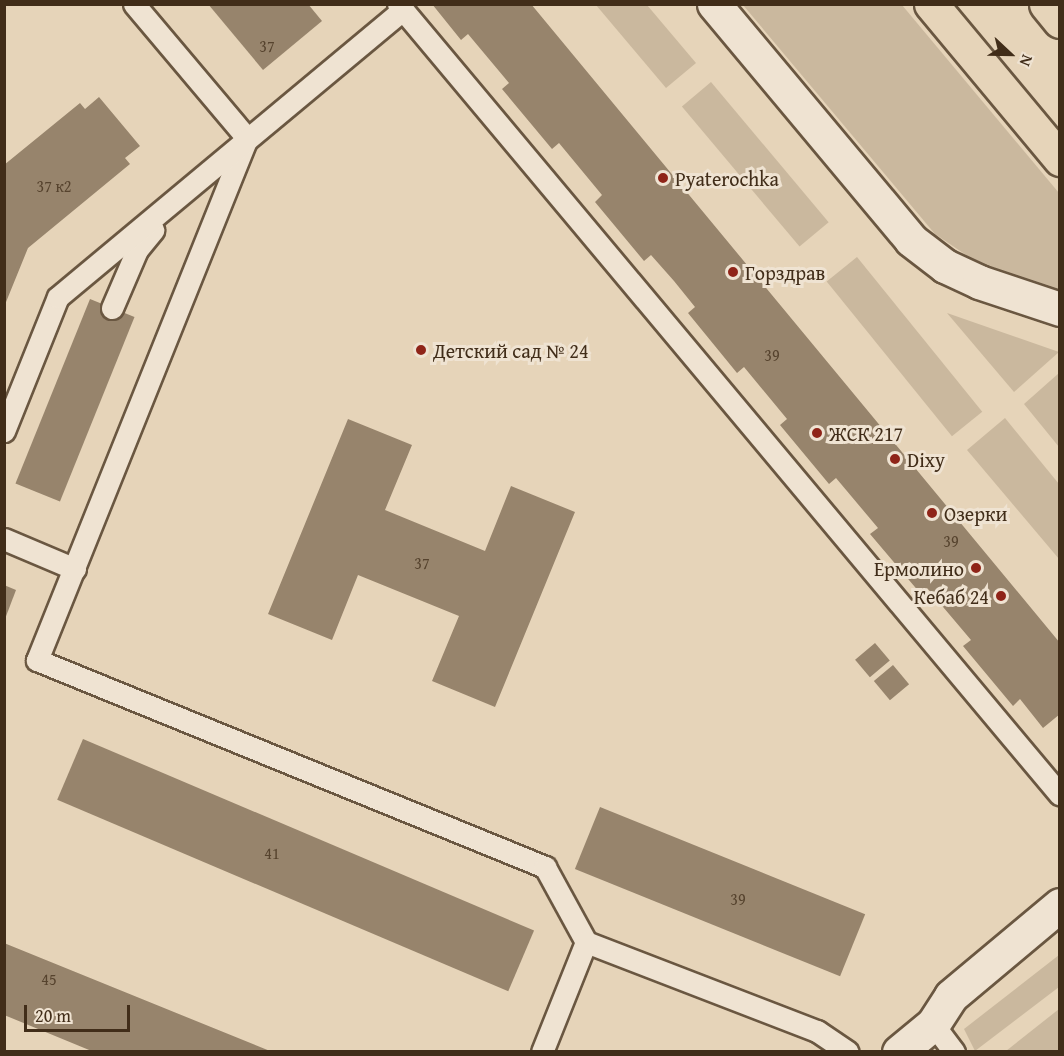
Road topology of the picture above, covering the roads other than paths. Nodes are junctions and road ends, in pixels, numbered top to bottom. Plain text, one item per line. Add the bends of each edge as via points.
1 (134, 4) edge
2 (714, 4) edge
3 (931, 4) edge
4 (1046, 4) edge
5 (401, 7) edge
6 (1059, 21) edge
7 (248, 138) junction
8 (1059, 159) edge
9 (181, 194) junction
10 (112, 308) dead end
11 (1059, 309) edge
12 (4, 430) edge
13 (4, 539) edge
14 (75, 568) junction
15 (1059, 795) edge
16 (1059, 904) edge
17 (1059, 938) edge
18 (586, 942) junction
19 (933, 1024) junction
20 (542, 1052) edge
21 (848, 1052) edge
22 (899, 1052) edge
23 (954, 1052) edge

1 - 7 lane
2 - 11 street via 911,240 945,266 979,282
3 - 8 main road
4 - 6 main road
5 - 7 lane
5 - 15 lane
7 - 9 lane
7 - 14 lane
9 - 10 lane via 137,250
9 - 12 lane via 58,297
13 - 14 lane
14 - 18 lane via 37,660 545,867
16 - 19 street via 951,996
17 - 19 street via 964,1011
18 - 20 lane
18 - 21 lane via 817,1031
19 - 22 street
19 - 23 lane

